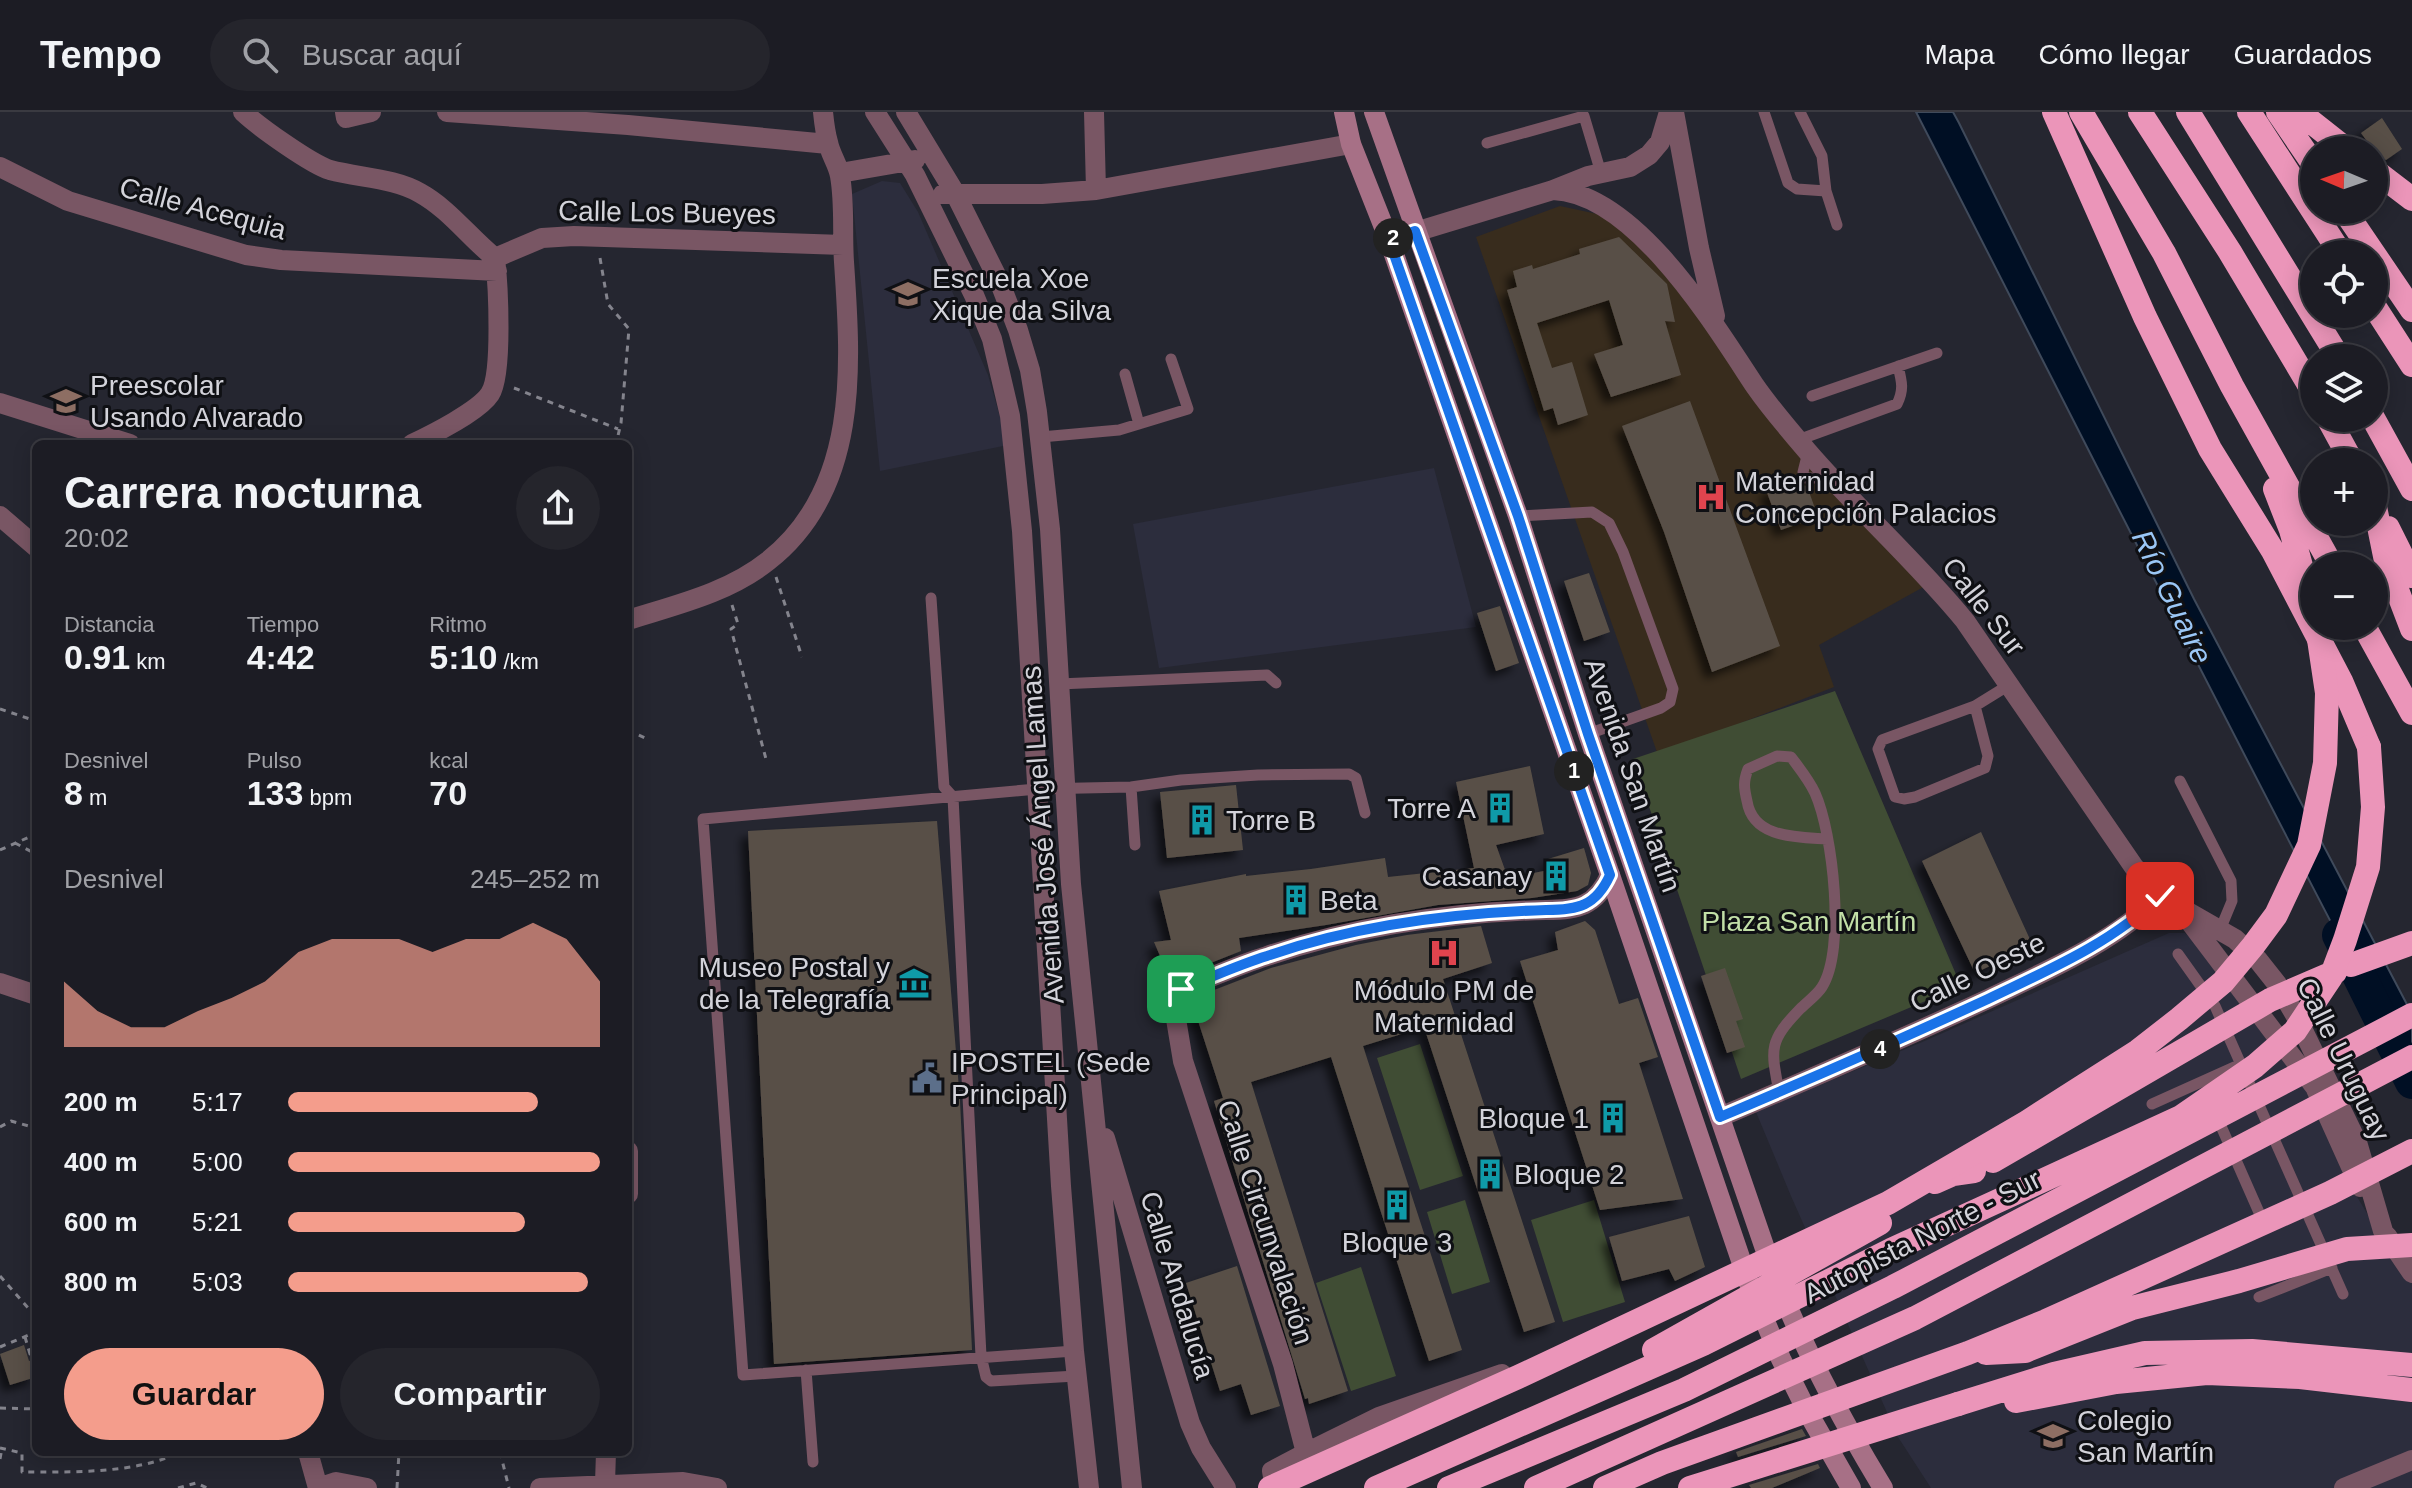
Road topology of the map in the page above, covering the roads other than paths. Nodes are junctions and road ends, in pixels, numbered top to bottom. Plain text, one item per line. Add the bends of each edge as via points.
1 (243, 112) edge
2 (345, 112) edge
3 (371, 112) edge
4 (447, 112) edge
5 (823, 112) edge
6 (875, 112) edge
7 (906, 112) edge
8 (1094, 112) edge
9 (1671, 112) edge
10 (1764, 112) edge
11 (1800, 112) edge
12 (2054, 112) edge
13 (2081, 112) edge
14 (2140, 112) edge
15 (2188, 112) edge
16 (2249, 112) edge
17 (2278, 112) edge
18 (2299, 112) edge
19 (1346, 113) edge
20 (1375, 117) edge
21 (2329, 136) edge
22 (1487, 143) dead end
23 (828, 144) junction
24 (1351, 144) junction
25 (2300, 144) edge
26 (934, 159) junction
27 (906, 160) junction
28 (0, 167) edge
29 (840, 173) junction
30 (1601, 173) junction
31 (2388, 181) edge
32 (1096, 190) junction
33 (1553, 190) junction
34 (1826, 191) junction
35 (955, 193) junction
36 (925, 196) junction
37 (2412, 199) edge
38 (2354, 224) edge
39 (1837, 225) dead end
40 (1415, 231) junction
41 (1389, 240) junction
42 (2332, 240) edge
43 (843, 245) junction
44 (496, 264) junction
45 (2412, 310) edge
46 (1717, 327) junction
47 (2388, 328) edge
48 (2330, 344) edge
49 (1937, 353) dead end
50 (1171, 359) dead end
51 (2412, 365) edge
52 (1898, 366) junction
53 (2300, 370) edge
54 (1125, 374) dead end
55 (1812, 396) dead end
56 (0, 403) edge
57 (1139, 424) junction
58 (2381, 432) edge
59 (1041, 437) junction
60 (117, 440) edge
61 (419, 440) edge
62 (1803, 446) junction
63 (2390, 449) junction
64 (2412, 464) edge
65 (2412, 489) edge
66 (0, 516) edge
67 (1518, 516) junction
68 (2299, 524) junction
69 (2388, 529) edge
70 (2381, 536) edge
71 (32, 544) edge
72 (2304, 552) edge
73 (2321, 552) edge
74 (2412, 576) edge
75 (931, 598) dead end
76 (632, 619) edge
77 (2412, 629) edge
78 (2319, 640) edge
79 (2372, 640) edge
80 (1276, 683) dead end
81 (1059, 684) junction
82 (2009, 685) junction
83 (1975, 706) junction
84 (2412, 713) edge
85 (1588, 734) junction
86 (2180, 781) dead end
87 (1066, 787) junction
88 (1131, 787) junction
89 (1037, 789) junction
90 (953, 797) junction
91 (1365, 813) dead end
92 (1827, 839) junction
93 (1135, 845) dead end
94 (1610, 875) junction
95 (2160, 896) junction
96 (2179, 907) junction
97 (2220, 930) junction
98 (2412, 943) edge
99 (2178, 954) dead end
100 (0, 983) edge
101 (32, 994) edge
102 (2412, 1015) edge
103 (2412, 1057) edge
104 (2241, 1064) junction
105 (2201, 1082) junction
106 (1091, 1092) junction
107 (1779, 1092) junction
108 (2152, 1104) dead end
109 (1720, 1117) junction
110 (2412, 1151) edge
111 (1974, 1171) junction
112 (2361, 1191) junction
113 (1888, 1203) junction
114 (2307, 1213) junction
115 (2267, 1230) junction
116 (2383, 1231) junction
117 (2412, 1245) edge
118 (2227, 1246) dead end
119 (2332, 1268) junction
120 (2412, 1273) edge
121 (1748, 1281) junction
122 (2343, 1294) dead end
123 (2259, 1297) dead end
124 (1074, 1351) junction
125 (1968, 1353) junction
126 (981, 1356) junction
127 (2412, 1365) edge
128 (806, 1370) junction
129 (1076, 1376) junction
130 (2412, 1390) edge
131 (1958, 1404) junction
132 (1490, 1438) junction
133 (1306, 1453) junction
134 (309, 1456) edge
135 (606, 1456) edge
136 (2412, 1460) edge
137 (813, 1462) dead end
138 (605, 1483) junction
139 (318, 1488) edge
140 (367, 1488) edge
141 (540, 1488) edge
142 (717, 1488) edge
143 (1089, 1488) edge
144 (1132, 1488) edge
145 (1226, 1488) edge
146 (1272, 1488) edge
147 (1376, 1488) edge
148 (1449, 1488) edge
149 (1536, 1488) edge
150 (1605, 1488) edge
151 (1690, 1488) edge
152 (1851, 1488) edge
153 (1883, 1488) edge
154 (2344, 1488) edge

1 - 44 street via 327,169 419,192
2 - 3 street via 346,118
4 - 23 street
5 - 23 street
6 - 27 street, Avenida José Ángel Lamas
7 - 26 street, Avenida José Ángel Lamas
8 - 32 street
9 - 30 street, Calle Sur via 1649,155 1630,167
9 - 46 street, Calle Sur
10 - 34 lane via 1788,183 1797,189
11 - 34 lane via 1822,156
12 - 132 highway, bridge via 2210,449 2273,551 2369,747 2373,807 2368,867 2331,977 2295,1031 2181,1117 1891,1250 1703,1344
13 - 68 highway via 2164,253
14 - 53 highway
15 - 48 highway
16 - 42 highway
17 - 25 highway
18 - 21 highway
19 - 24 main road, Avenida San Martín
20 - 40 main road, Avenida San Martín
22 - 30 lane via 1584,116
23 - 29 street
24 - 32 street
24 - 41 main road, Avenida San Martín
26 - 27 street
26 - 35 street, Avenida José Ángel Lamas
27 - 29 street
27 - 36 street, Avenida José Ángel Lamas
28 - 44 street, Calle Acequia via 68,201 246,255
29 - 43 street
30 - 33 street, Calle Sur
31 - 37 highway
32 - 35 street
33 - 40 street, Calle Sur
33 - 46 street, Calle Sur via 1582,195 1627,226 1677,272
34 - 39 lane
35 - 36 street
35 - 59 street, Avenida José Ángel Lamas via 1018,330
36 - 89 street, Avenida José Ángel Lamas via 974,295 1003,377 1017,474
38 - 45 highway
40 - 41 street, Calle Sur
40 - 67 main road, Avenida San Martín
41 - 94 main road, Avenida San Martín
43 - 44 street, Calle Los Bueyes via 542,238
43 - 76 street via 849,345 844,426 812,514 770,560 727,586
44 - 61 street via 495,381 489,396
46 - 62 street, Calle Sur
47 - 51 highway
49 - 52 lane
50 - 57 lane via 1188,409
52 - 55 lane
52 - 62 lane via 1902,393 1897,404
54 - 57 lane
56 - 60 street
57 - 59 lane
58 - 63 highway
59 - 81 street, Avenida José Ángel Lamas
62 - 82 street, Calle Sur via 1941,592
63 - 64 highway
63 - 65 highway
66 - 71 street
67 - 85 main road, Avenida San Martín
67 - 85 lane via 1592,512 1609,523 1673,689 1670,702 1661,708
68 - 72 highway
68 - 73 highway
69 - 74 highway
70 - 77 highway
75 - 90 lane via 944,787
78 - 113 highway, bridge via 2327,693 2326,749 2309,845 2276,915 2253,946 2223,982 2138,1051
79 - 84 highway
80 - 81 lane via 1267,675
81 - 87 street, Avenida José Ángel Lamas
82 - 83 lane
82 - 95 street, Calle Sur via 2134,867
83 - 83 lane via 1882,740 1878,749 1895,797 1915,797 1985,768 1988,756
85 - 109 main road, Avenida San Martín
86 - 97 lane via 2231,881 2232,901
87 - 88 lane
87 - 89 lane
87 - 106 street, Avenida José Ángel Lamas
88 - 91 lane via 1212,778 1349,774 1359,785
88 - 93 lane
89 - 90 lane
89 - 124 street, Avenida José Ángel Lamas
90 - 126 lane
90 - 128 lane via 703,819 743,1375
92 - 92 lane via 1816,796 1791,757 1777,756 1748,769 1743,781 1748,807 1762,827 1780,835
92 - 107 lane via 1834,891 1833,956 1822,987 1776,1034 1773,1054
94 - 121 main road, Avenida San Martín
94 - 133 street, Calle Circunvalación via 1596,899 1583,905 1391,924 1268,955 1181,989 1174,1007 1183,1061 1283,1364
95 - 96 street, Calle Uruguay
95 - 107 street, Calle Oeste via 2140,915 2050,969
96 - 97 street, Calle Uruguay
96 - 112 street, Calle Uruguay via 2315,1087
97 - 116 street, Calle Uruguay via 2258,960 2297,1018 2357,1142
98 - 111 highway, bridge via 2270,1000
99 - 104 lane via 2215,1006
100 - 101 street
102 - 148 highway, Autopista Norte - Sur, bridge via 1893,1287 1684,1390
103 - 149 highway, bridge via 1915,1318
104 - 105 lane
104 - 114 lane
105 - 108 lane
105 - 115 lane
106 - 144 street, Avenida José Ángel Lamas
106 - 145 street, Calle Andalucía via 1190,1423
107 - 109 street, Calle Oeste
109 - 153 main road, Avenida San Martín via 1787,1307
110 - 125 highway, bridge via 2277,1217
111 - 113 highway, bridge via 1953,1174
111 - 132 highway, bridge
112 - 114 lane
112 - 116 street, Calle Uruguay
113 - 146 highway, bridge
114 - 115 lane
114 - 119 lane
115 - 118 lane
116 - 120 street
117 - 125 highway, bridge via 2347,1249 2132,1308 2025,1351
119 - 122 lane
119 - 123 lane
121 - 133 street via 1734,1280 1582,1347 1415,1402
121 - 152 main road, Avenida San Martín via 1800,1398
124 - 126 lane
124 - 129 street, Avenida José Ángel Lamas
125 - 150 highway, bridge
126 - 128 lane
126 - 129 lane via 991,1381
127 - 131 highway via 2252,1351 2145,1353
128 - 137 lane
129 - 143 street, Avenida José Ángel Lamas
130 - 131 highway via 2207,1373 2116,1382 1990,1407
131 - 151 highway, bridge
132 - 147 highway, bridge
133 - 146 street via 1272,1471
134 - 139 street
135 - 138 street
136 - 154 street
138 - 141 street
138 - 142 street via 683,1482
139 - 140 street via 336,1482

